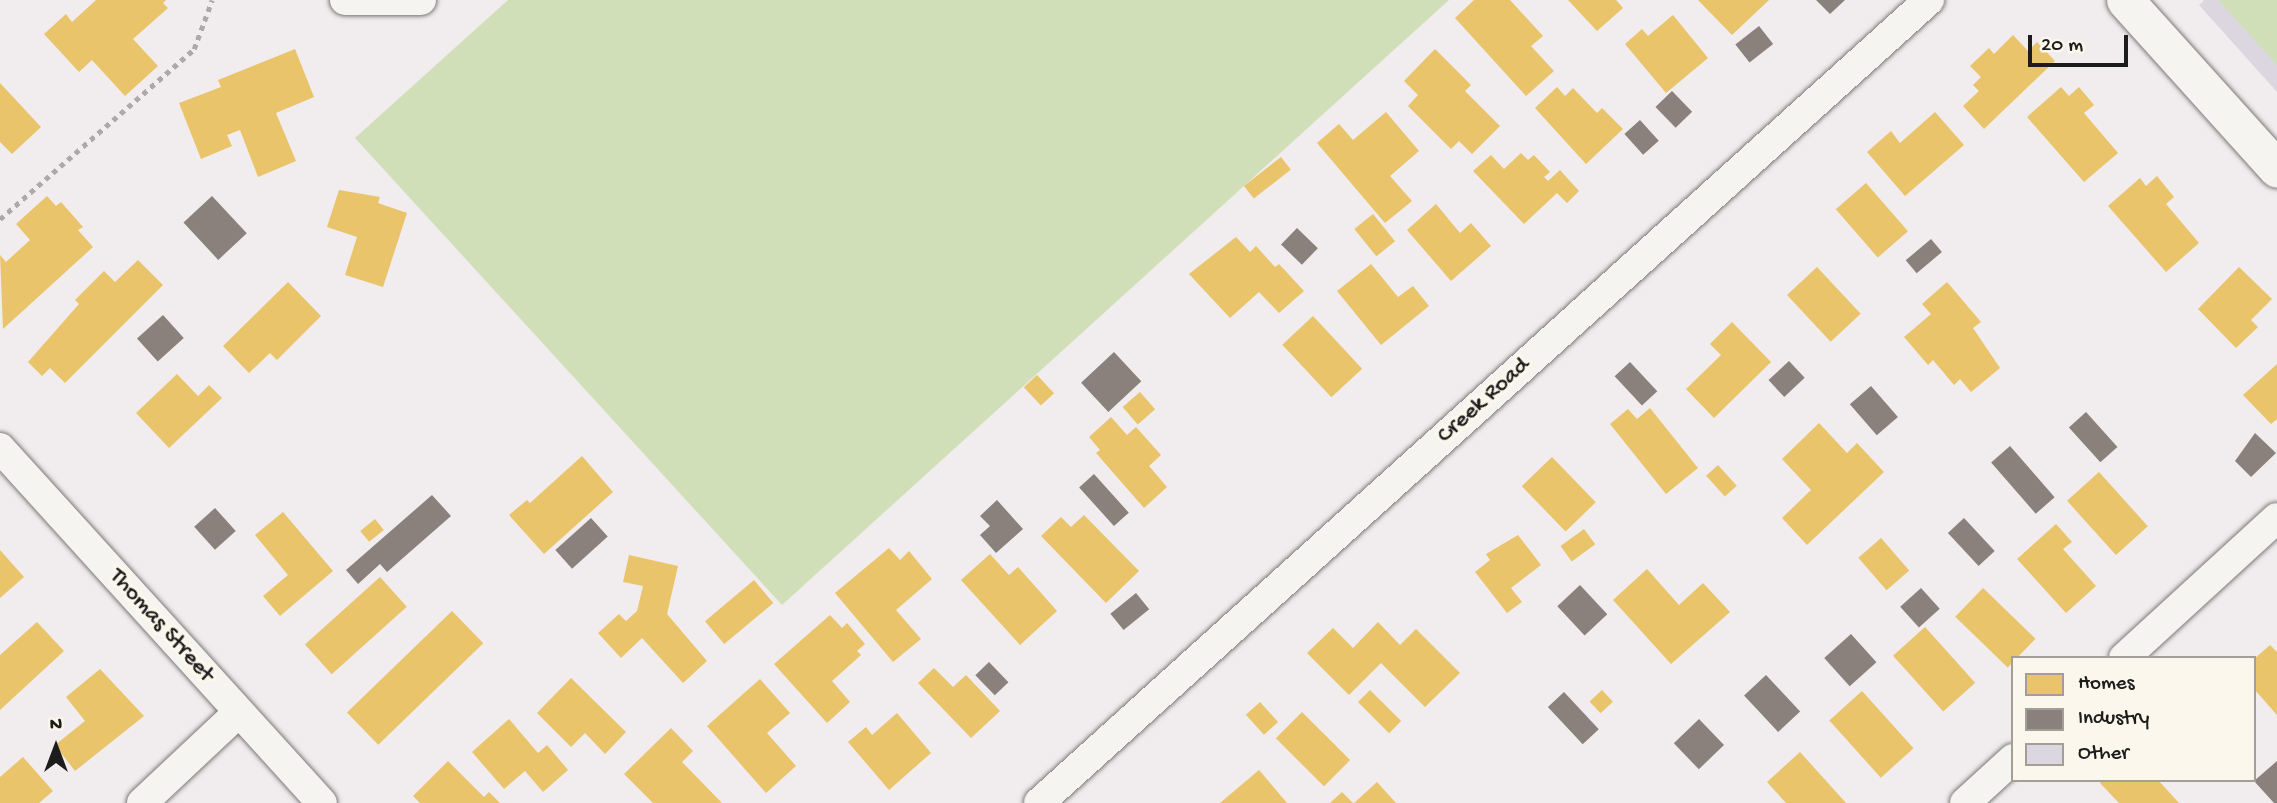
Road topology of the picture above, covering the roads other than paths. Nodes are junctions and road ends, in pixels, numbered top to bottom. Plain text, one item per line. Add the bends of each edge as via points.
1 (345, 0) edge
2 (421, 0) edge
3 (1929, 0) edge
4 (2124, 0) edge
5 (2277, 169) edge
6 (0, 448) edge
7 (2277, 518) edge
8 (2126, 656) edge
9 (239, 712) junction
10 (2011, 761) edge
11 (142, 803) edge
12 (322, 803) edge
13 (1039, 803) edge
14 (1965, 803) edge

1 - 2 street
3 - 13 street, Creek Road
4 - 5 street
6 - 9 street, Thomas Street
7 - 8 street
9 - 11 street
9 - 12 street, Thomas Street
10 - 14 street

